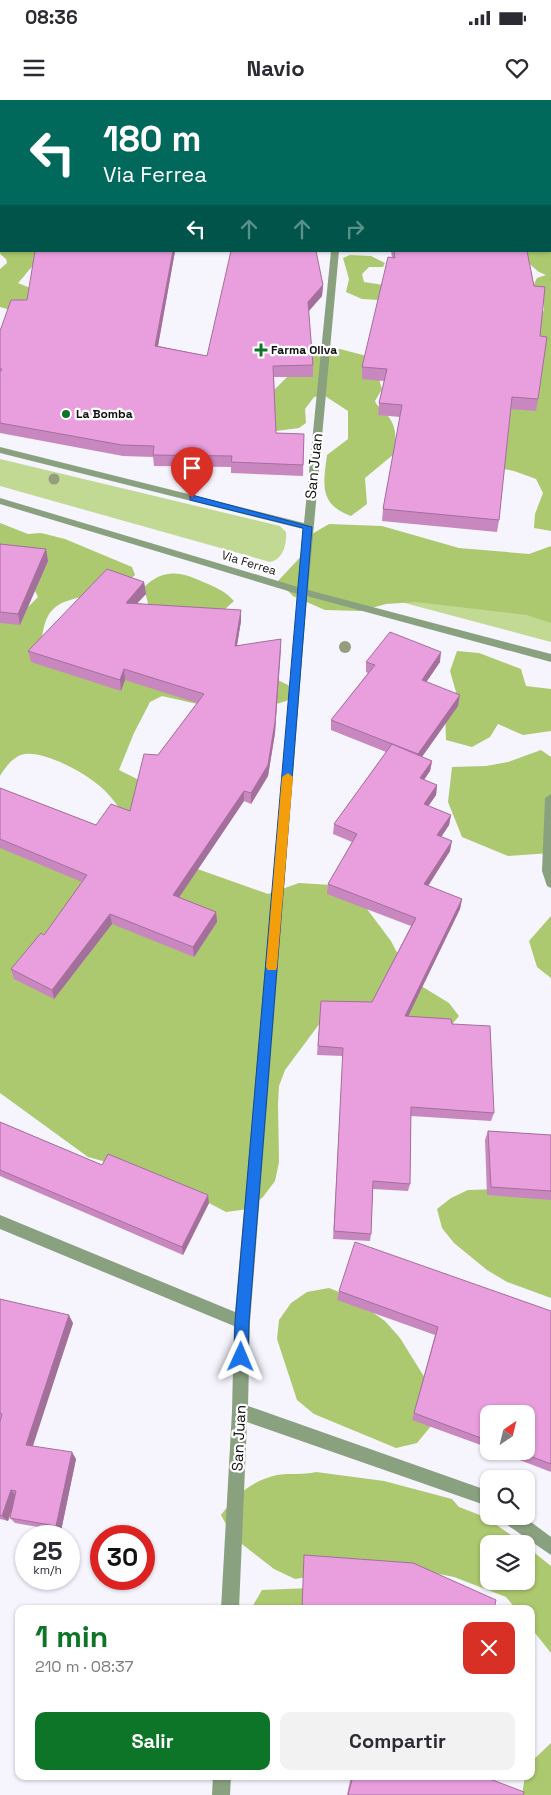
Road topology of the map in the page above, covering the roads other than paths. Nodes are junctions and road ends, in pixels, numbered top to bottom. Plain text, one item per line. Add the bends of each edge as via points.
1 (335, 252) edge
2 (0, 450) edge
3 (0, 501) edge
4 (308, 527) junction
5 (303, 592) junction
6 (551, 658) edge
7 (551, 798) edge
8 (551, 883) edge
9 (0, 1222) edge
10 (242, 1322) junction
11 (240, 1411) junction
12 (480, 1496) edge
13 (522, 1525) edge
14 (551, 1547) edge
15 (230, 1605) edge
16 (222, 1780) edge
17 (221, 1795) edge

1 - 4 street, San Juan
2 - 4 street
3 - 5 street, Via Ferrea
4 - 5 street, San Juan
5 - 6 street, Via Ferrea
5 - 10 street, San Juan
7 - 8 street via 548,871
9 - 10 street
10 - 11 street, San Juan
11 - 12 street
11 - 15 street, San Juan
13 - 14 street
16 - 17 street

